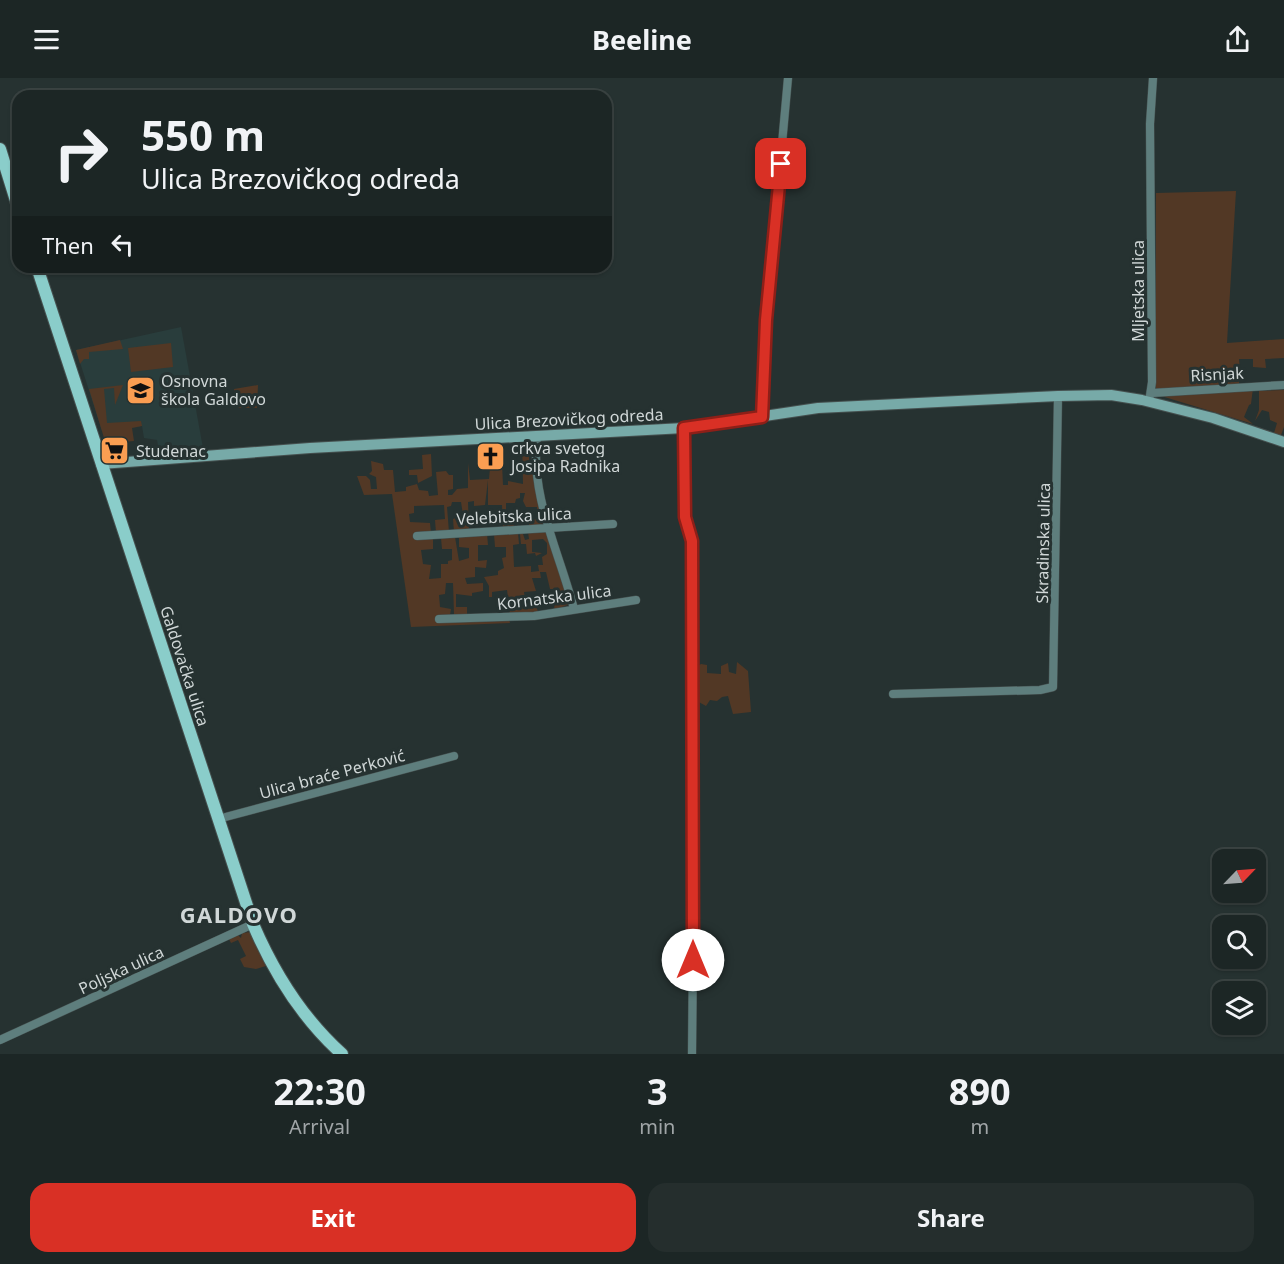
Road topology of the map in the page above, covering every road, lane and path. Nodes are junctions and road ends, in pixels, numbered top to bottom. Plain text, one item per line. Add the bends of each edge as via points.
1 (788, 78) edge
2 (1153, 78) edge
3 (0, 149) edge
4 (12, 188) edge
5 (39, 273) edge
6 (1284, 385) edge
7 (1058, 396) junction
8 (1151, 399) junction
9 (762, 417) junction
10 (684, 428) junction
11 (537, 436) junction
12 (1284, 442) edge
13 (101, 464) junction
14 (613, 524) dead end
15 (550, 528) junction
16 (417, 536) dead end
17 (636, 600) dead end
18 (574, 609) junction
19 (439, 619) dead end
20 (893, 694) dead end
21 (453, 756) dead end
22 (218, 819) junction
23 (253, 924) junction
24 (0, 1040) edge
25 (342, 1054) edge
26 (692, 1054) edge

1 - 9 street via 766,320
2 - 8 street, Mljetska ulica
3 - 4 main road
5 - 13 main road, Galdovačka ulica
6 - 8 street, Risnjak
7 - 8 main road, Ulica Brezovičkog odreda
7 - 9 main road, Ulica Brezovičkog odreda via 818,408
7 - 20 street, Skradinska ulica via 1050,689
8 - 12 main road, Ulica Brezovičkog odreda
9 - 10 main road, Ulica Brezovičkog odreda
10 - 11 main road, Ulica Brezovičkog odreda
10 - 26 street via 685,517 692,541
11 - 13 main road, Ulica Brezovičkog odreda
11 - 15 street via 535,474
13 - 22 main road, Galdovačka ulica
14 - 15 street, Velebitska ulica
15 - 16 street, Velebitska ulica
15 - 18 street
17 - 18 street, Kornatska ulica
18 - 19 street, Kornatska ulica via 534,616
21 - 22 street, Ulica braće Perković
22 - 23 main road, Galdovačka ulica
23 - 24 street, Poljska ulica
23 - 25 main road, Galdovačka ulica via 295,1002

